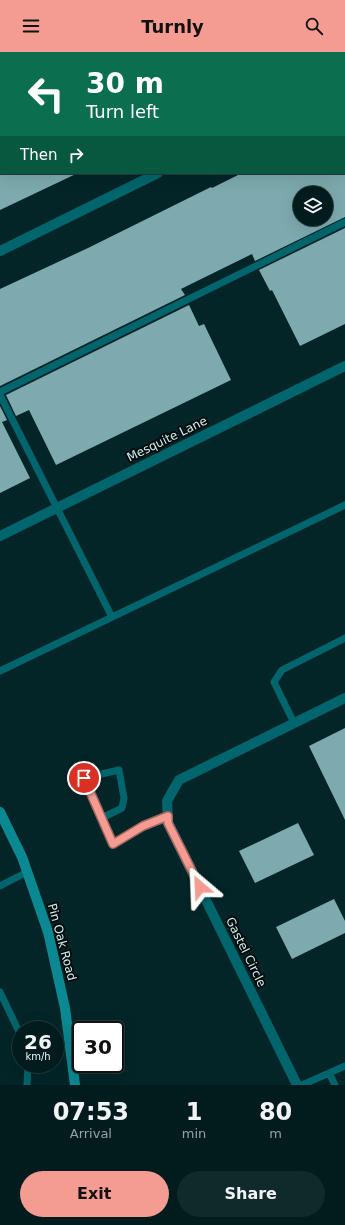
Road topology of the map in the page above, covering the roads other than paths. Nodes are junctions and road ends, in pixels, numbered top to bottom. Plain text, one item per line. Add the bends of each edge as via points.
1 (156, 174) edge
2 (345, 222) edge
3 (0, 250) edge
4 (345, 366) edge
5 (0, 394) edge
6 (345, 505) edge
7 (57, 508) junction
8 (0, 536) edge
9 (112, 617) junction
10 (345, 638) edge
11 (0, 671) edge
12 (345, 698) edge
13 (294, 723) junction
14 (0, 812) edge
15 (168, 816) junction
16 (102, 818) junction
17 (27, 872) junction
18 (0, 886) edge
19 (0, 992) edge
20 (14, 1021) edge
21 (345, 1066) edge
22 (28, 1073) edge
23 (329, 1073) junction
24 (27, 1085) edge
25 (75, 1085) edge
26 (297, 1085) edge
27 (302, 1085) edge
28 (335, 1085) edge

1 - 3 street
2 - 5 lane
4 - 7 street, Mesquite Lane
5 - 7 lane
6 - 9 lane
7 - 8 street, Mesquite Lane
7 - 9 lane
9 - 11 lane
10 - 13 lane via 282,670 274,682
12 - 13 street, Gastel Circle
13 - 15 street, Gastel Circle via 179,780 167,801
14 - 17 street, Pin Oak Road
15 - 16 lane via 143,826 113,844
15 - 26 street, Gastel Circle via 168,823
16 - 16 lane via 84,778 119,770 124,798 122,808
17 - 18 lane
17 - 25 street, Pin Oak Road via 48,932 65,1008
19 - 20 lane
21 - 23 lane
22 - 24 lane
23 - 27 lane
23 - 28 lane

